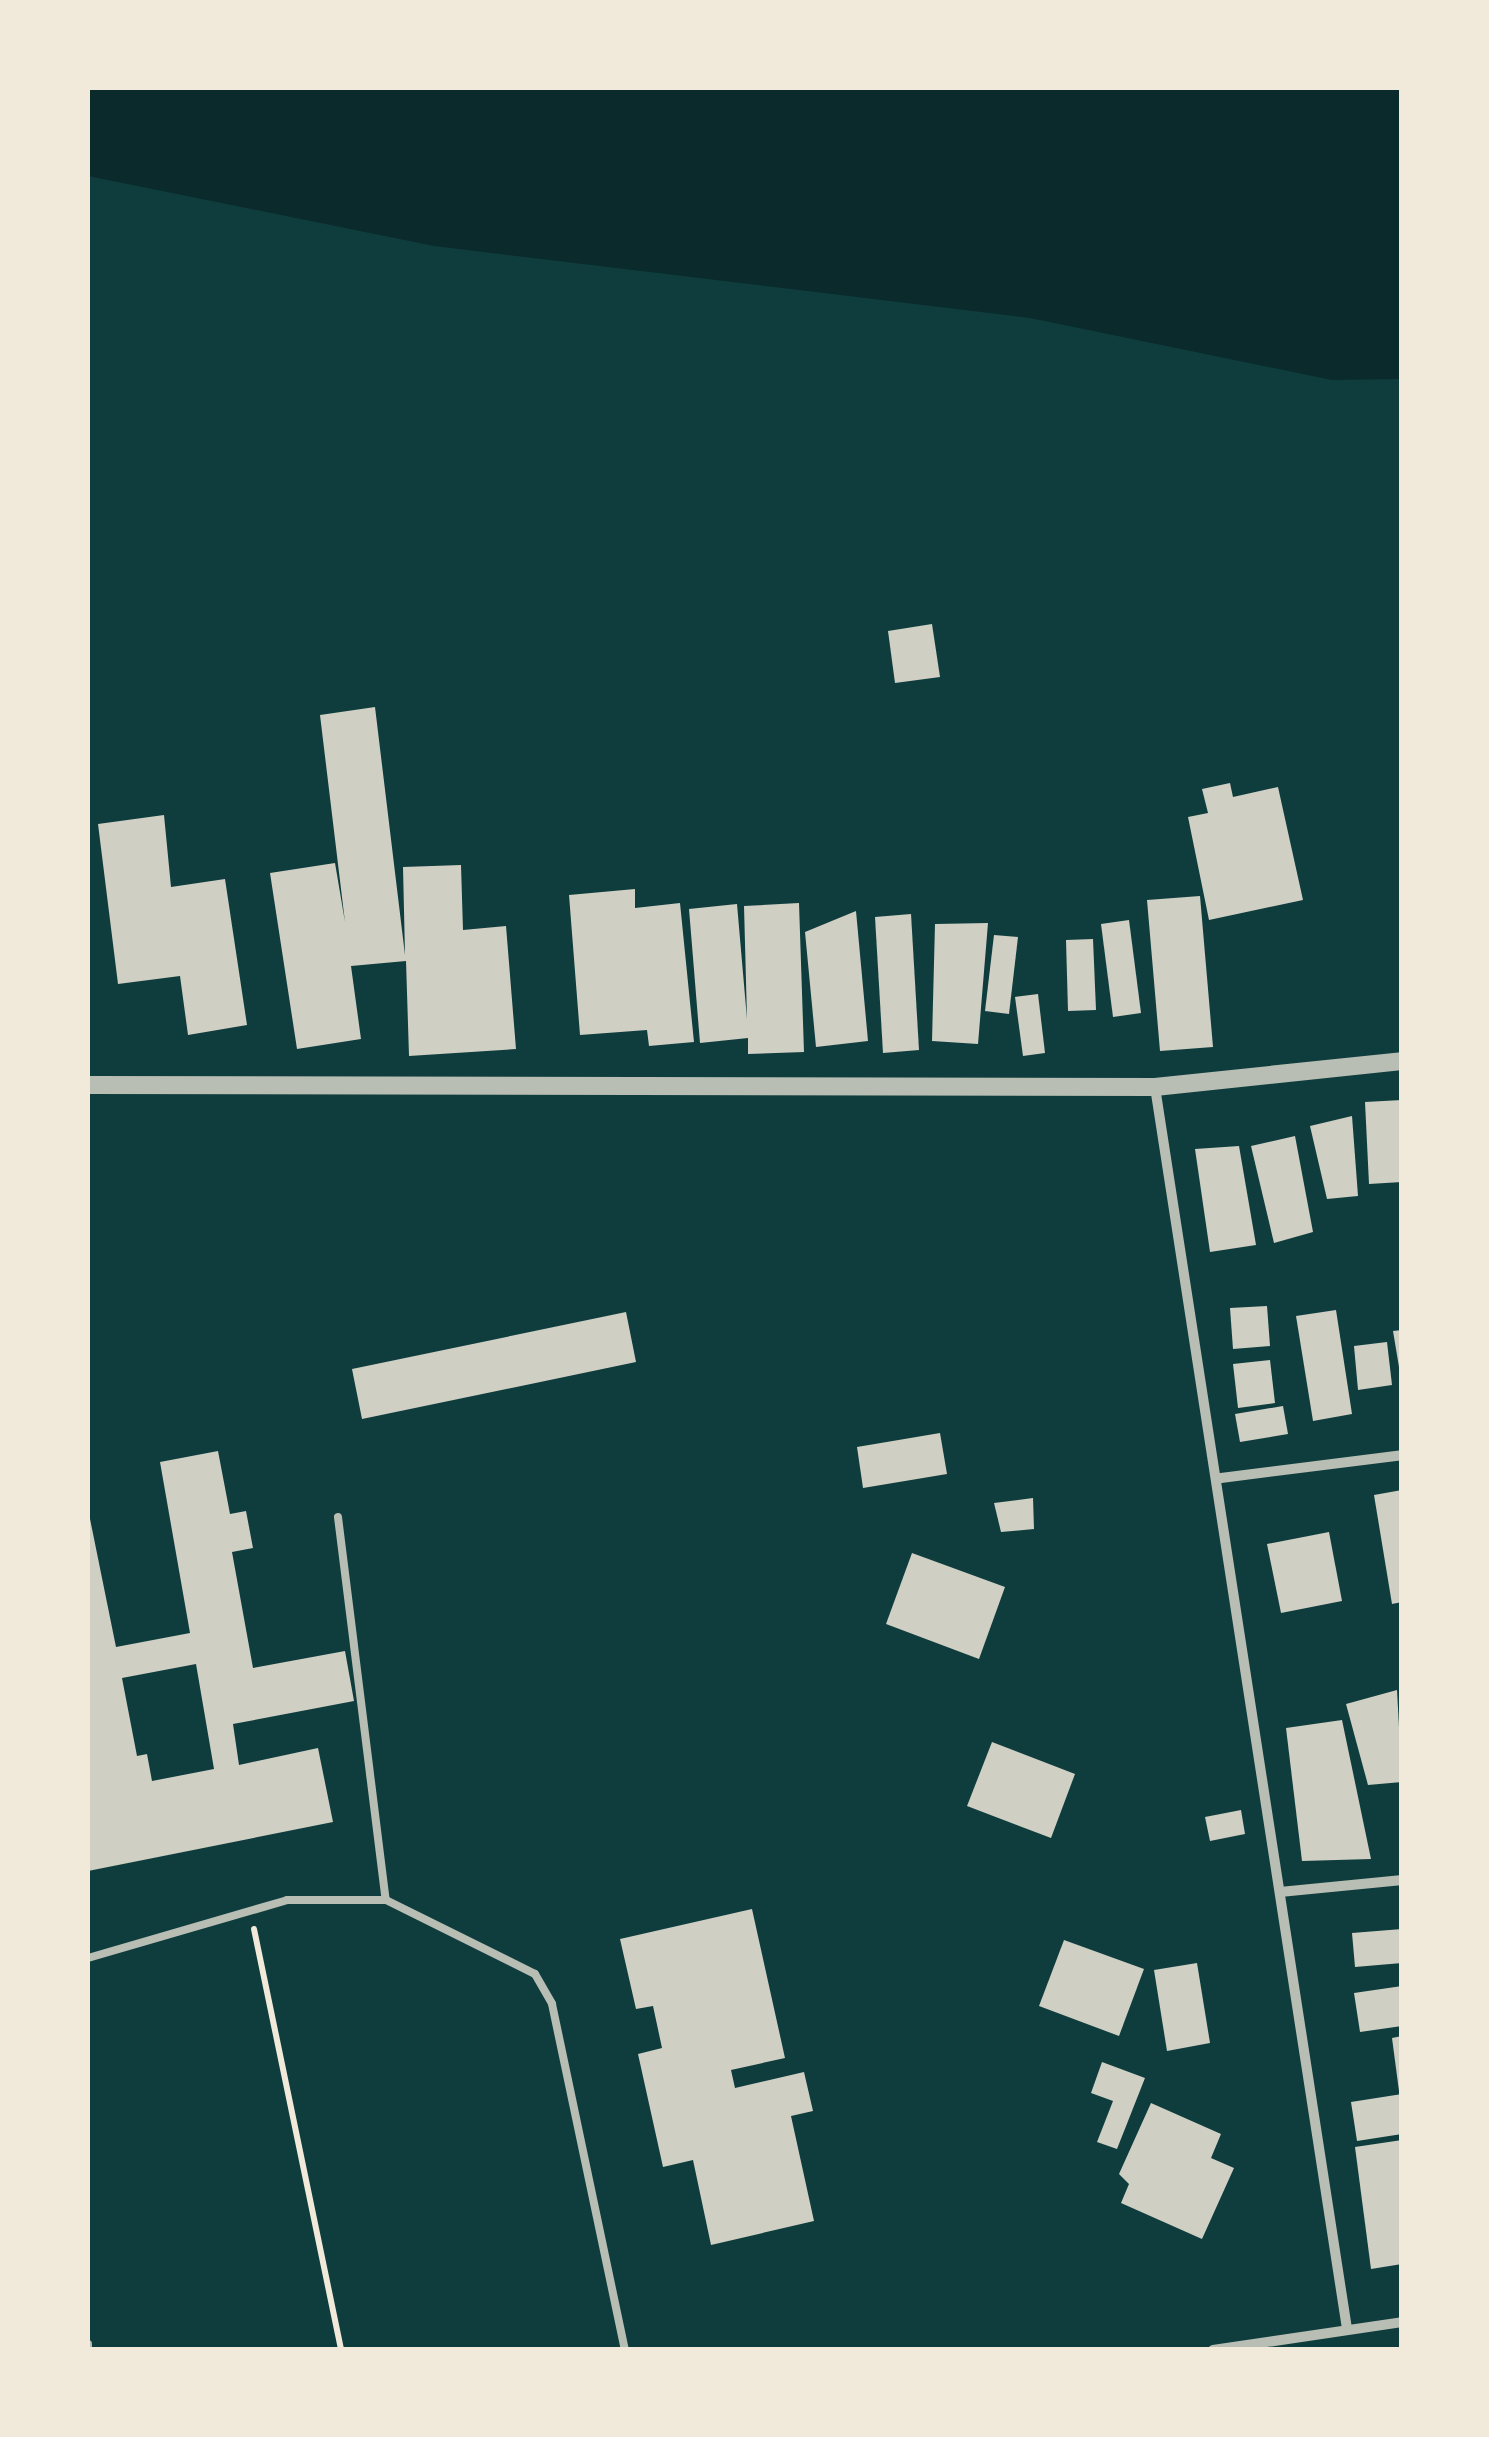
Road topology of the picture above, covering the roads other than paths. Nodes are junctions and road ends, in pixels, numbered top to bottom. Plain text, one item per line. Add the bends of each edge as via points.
1 (1402, 1061) edge
2 (88, 1085) edge
3 (1155, 1088) junction
4 (1402, 1455) edge
5 (1221, 1478) junction
6 (338, 1517) dead end
7 (1402, 1880) edge
8 (1280, 1892) junction
9 (386, 1900) junction
10 (88, 1958) edge
11 (1402, 2322) edge
12 (1347, 2329) junction
13 (625, 2350) edge
14 (1213, 2350) edge

1 - 3 street
2 - 3 street
3 - 5 street
4 - 5 street
5 - 8 street
6 - 9 lane
7 - 8 street
8 - 12 street
9 - 10 lane via 250,1908
9 - 13 lane via 546,1986
11 - 12 street
12 - 14 street

